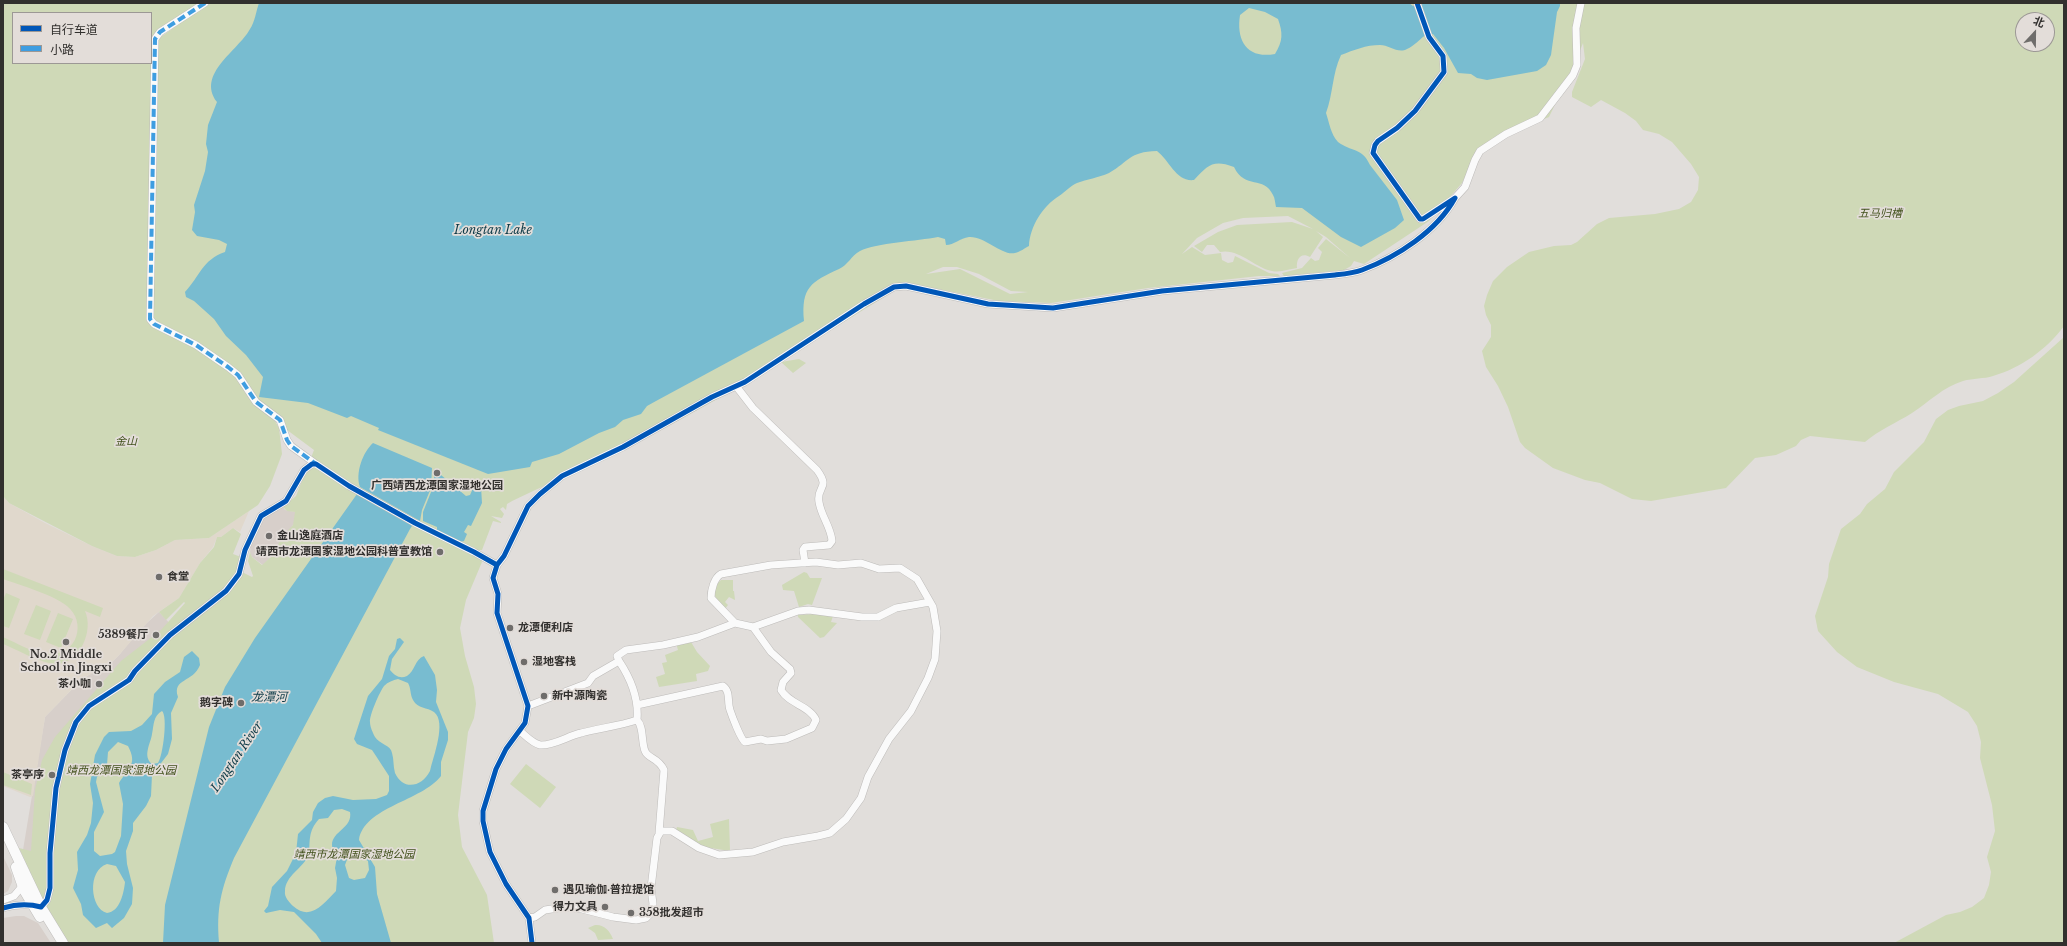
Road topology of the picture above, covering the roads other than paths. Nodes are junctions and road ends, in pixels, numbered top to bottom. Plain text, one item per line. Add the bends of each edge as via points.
1 (205, 3) edge
2 (1417, 3) edge
3 (1581, 3) edge
4 (1455, 198) junction
5 (736, 386) junction
6 (316, 464) junction
7 (805, 563) junction
8 (497, 565) junction
9 (930, 602) junction
10 (735, 623) junction
11 (753, 627) junction
12 (619, 661) junction
13 (637, 705) junction
14 (528, 706) junction
15 (637, 720) junction
16 (520, 731) junction
17 (3, 827) edge
18 (659, 833) junction
19 (3, 840) edge
20 (25, 882) junction
21 (3, 900) edge
22 (36, 905) junction
23 (3, 908) edge
24 (529, 918) junction
25 (58, 943) edge
26 (63, 943) edge
27 (532, 943) edge

1 - 6 street via 168,26 155,38 150,319 154,324 210,354 238,375 256,402 280,420 291,446
2 - 4 street via 1429,37 1443,56 1443,76 1406,121 1378,141 1373,153 1420,219
3 - 4 street via 1576,28 1577,65 1573,75 1540,118 1506,134 1480,152 1465,187
4 - 5 street via 1442,219 1404,248 1361,270 1335,275 1162,291 1053,308 988,304 906,286 894,288
5 - 7 street via 753,408 823,480 824,486 819,495 819,502 832,541 829,545 805,547
5 - 8 street via 558,479 528,506 504,556
6 - 8 street via 407,519
6 - 22 street via 304,470 286,501 261,516 245,550 239,574 226,591 170,635 129,680 89,706 76,722 65,750 56,788 49,896 45,903
7 - 9 street via 858,563 876,569 900,568 917,579
7 - 10 street via 771,565 719,575 711,598
8 - 14 street via 493,578 498,594 497,613
9 - 11 street via 896,608 878,617 798,611
9 - 18 street via 936,618 937,631 936,653 931,671 909,715 885,746 868,777 861,798 840,825 830,833 818,836 783,842 753,852 723,854 699,848 669,830
10 - 11 street
10 - 12 street via 698,637 626,650 618,654
11 - 13 street via 771,652 790,669 791,673 783,682 781,690 814,716 816,722 812,728 782,740 742,741 730,710 726,687 722,685
12 - 13 street via 632,685
12 - 14 street via 593,676 585,685
13 - 15 street
14 - 16 street via 525,723
15 - 16 street via 611,725 603,730 583,732 544,745 535,743
15 - 18 street via 645,751 648,756 659,761 664,770
16 - 24 street via 506,749 496,769 485,803 483,821 490,852 506,884
17 - 20 main road
18 - 24 street via 652,877 653,904 646,918 636,920 613,917 582,908 565,907 545,910
19 - 20 main road
20 - 21 street via 14,896
20 - 22 main road
22 - 23 street via 16,904
22 - 25 main road
22 - 26 main road
24 - 27 street

